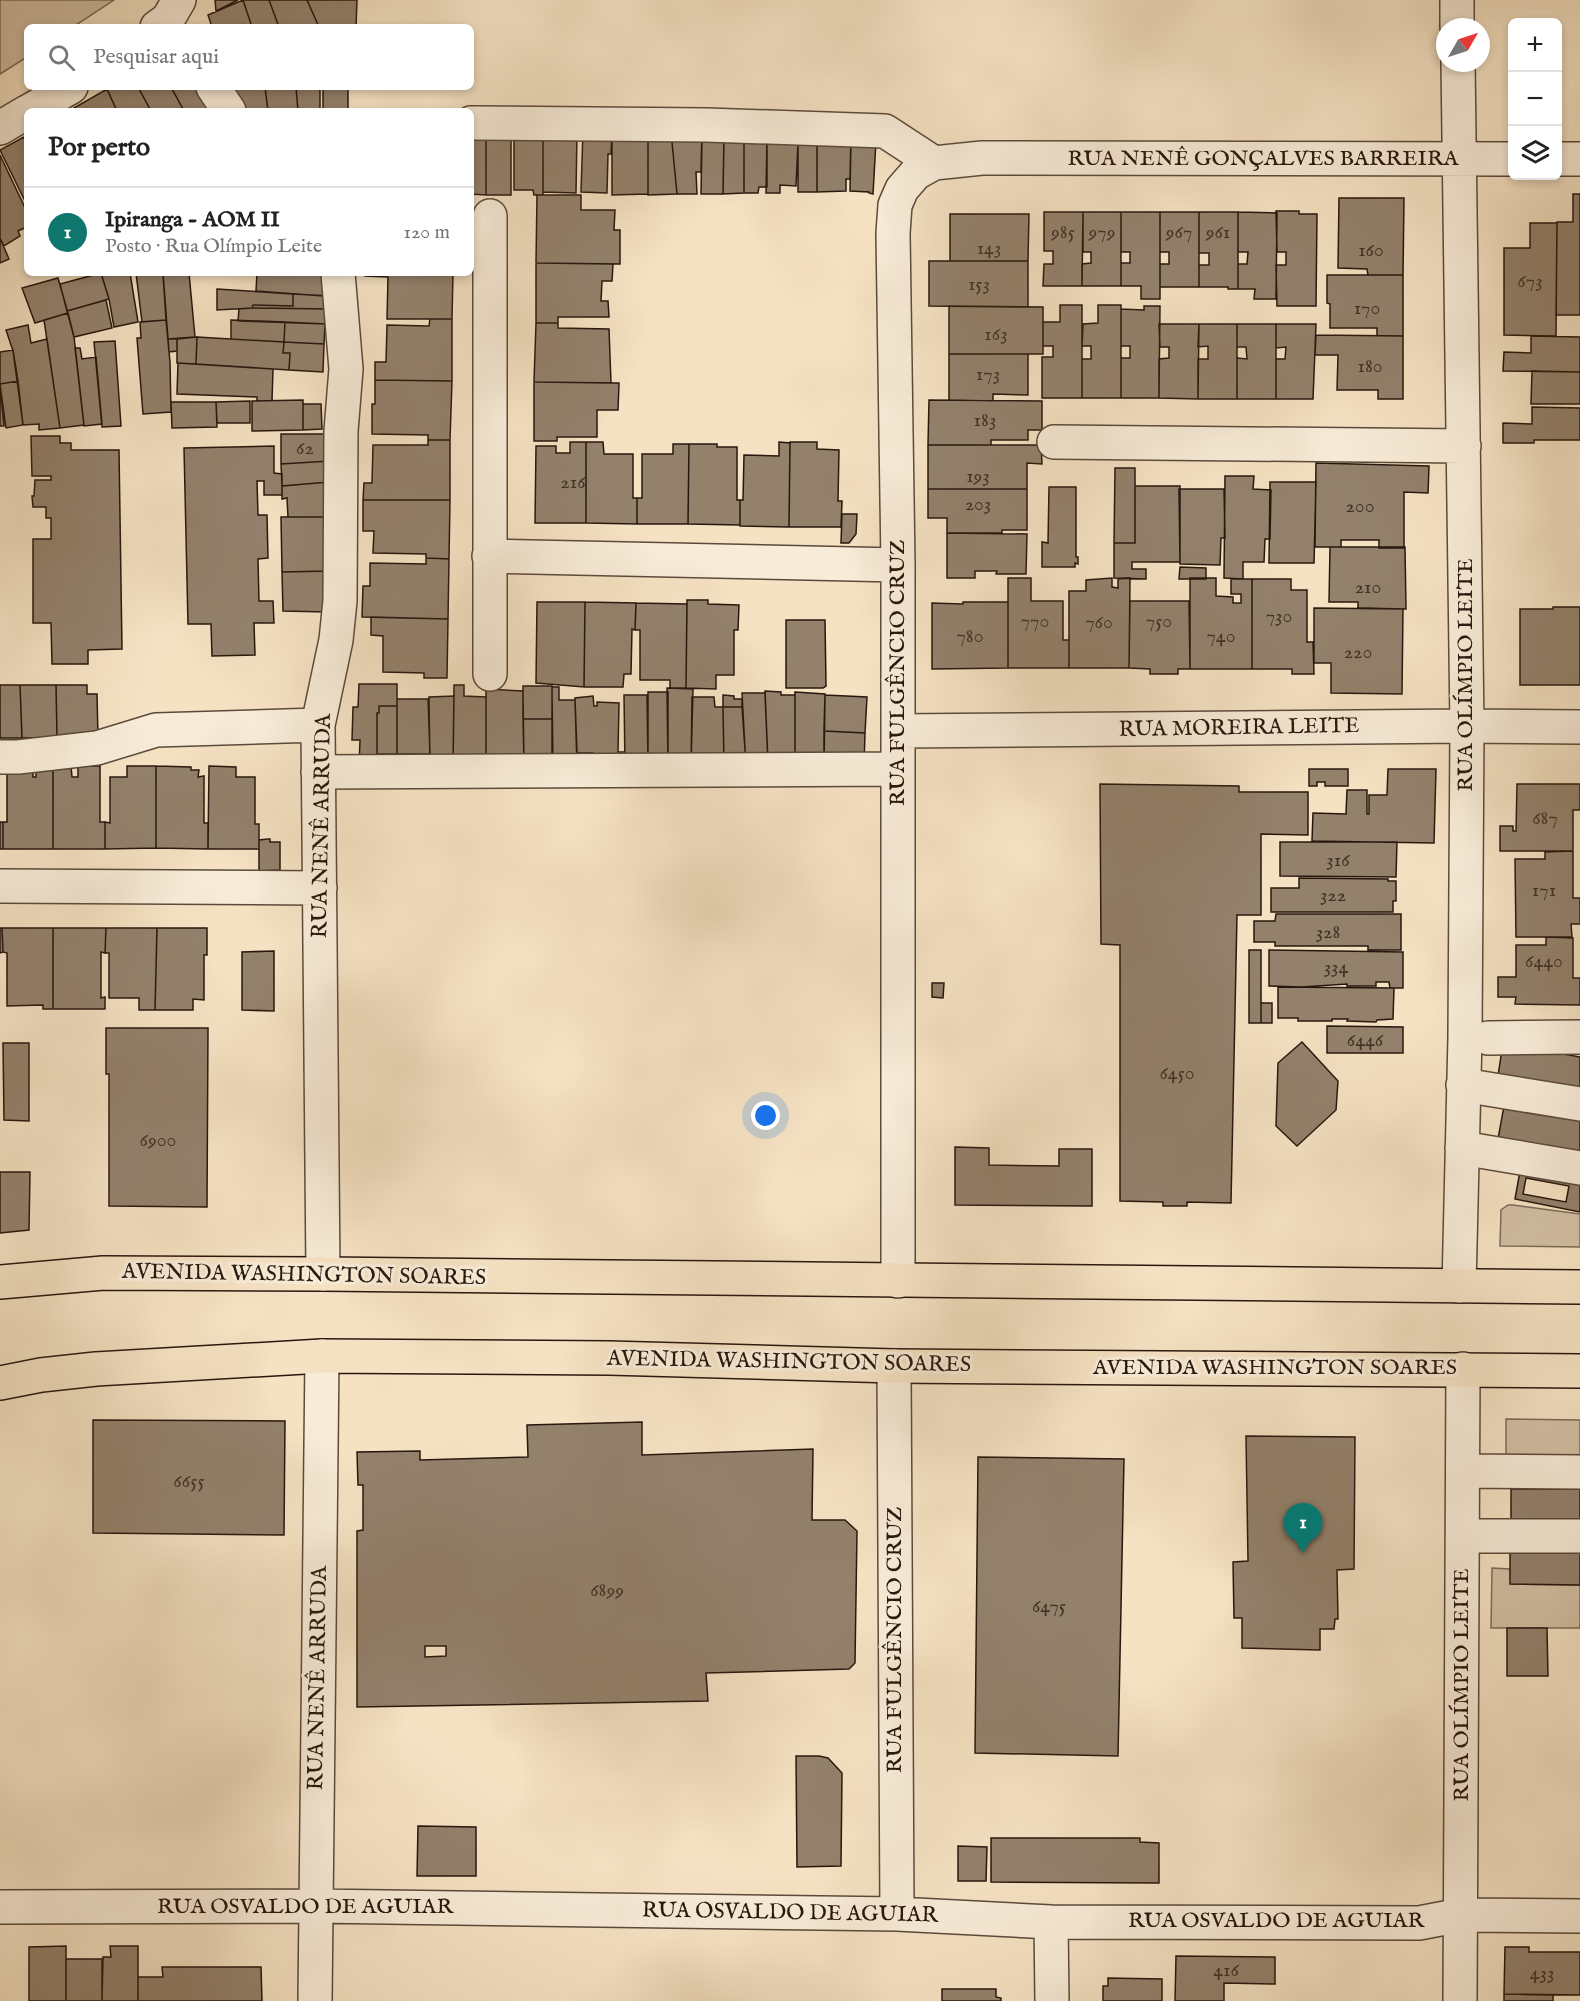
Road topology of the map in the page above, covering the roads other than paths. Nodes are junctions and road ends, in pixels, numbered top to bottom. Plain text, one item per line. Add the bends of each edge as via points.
1 (1457, 0) edge
2 (1457, 18) edge
3 (1458, 72) edge
4 (66, 90) edge
5 (215, 90) edge
6 (35, 108) edge
7 (227, 108) edge
8 (24, 114) edge
9 (474, 123) edge
10 (0, 128) edge
11 (1014, 158) joint
12 (1508, 159) edge
13 (1562, 159) edge
14 (1580, 159) edge
15 (1458, 160) junction
16 (934, 163) junction
17 (490, 216) dead end
18 (338, 276) edge
19 (1054, 442) dead end
20 (1464, 446) junction
21 (489, 556) junction
22 (898, 565) junction
23 (490, 674) dead end
24 (318, 725) junction
25 (1467, 726) junction
26 (1580, 727) edge
27 (898, 731) junction
28 (0, 757) edge
29 (898, 769) junction
30 (318, 772) junction
31 (0, 886) edge
32 (320, 888) junction
33 (1580, 1037) edge
34 (1488, 1038) dead end
35 (1463, 1085) junction
36 (1580, 1104) edge
37 (1462, 1148) junction
38 (1580, 1168) edge
39 (322, 1274) junction
40 (898, 1281) junction
41 (0, 1282) edge
42 (1460, 1286) junction
43 (1580, 1287) edge
44 (322, 1356) junction
45 (894, 1366) junction
46 (1463, 1369) junction
47 (1580, 1371) edge
48 (0, 1383) edge
49 (1463, 1472) junction
50 (1580, 1472) edge
51 (1463, 1536) junction
52 (1580, 1536) edge
53 (316, 1906) junction
54 (0, 1907) edge
55 (897, 1914) junction
56 (1461, 1915) junction
57 (1580, 1916) edge
58 (1051, 1922) junction
59 (315, 2001) edge
60 (1052, 2001) edge
61 (1460, 2001) edge

1 - 2 street
3 - 15 street, RUA OLÍMPIO LEITE
4 - 6 street
5 - 7 street
8 - 10 street
9 - 16 street via 885,131
11 - 15 street, RUA NENÊ GONÇALVES BARREIRA
11 - 16 street, RUA FULGÊNCIO CRUZ
12 - 15 street, RUA NENÊ GONÇALVES BARREIRA
13 - 14 street
15 - 20 street, RUA OLÍMPIO LEITE
16 - 22 street, RUA FULGÊNCIO CRUZ via 916,173 895,205
17 - 21 street
18 - 24 street, RUA NENÊ ARRUDA via 346,369 341,431 340,601
19 - 20 street
20 - 25 street, RUA OLÍMPIO LEITE
21 - 22 street
21 - 23 street
22 - 27 street, RUA FULGÊNCIO CRUZ
24 - 28 street via 156,730 97,748
24 - 30 street, RUA NENÊ ARRUDA
25 - 26 street, RUA MOREIRA LEITE
25 - 27 street, RUA MOREIRA LEITE
25 - 35 street, RUA OLÍMPIO LEITE
27 - 29 street, RUA FULGÊNCIO CRUZ
29 - 30 street
29 - 40 street, RUA FULGÊNCIO CRUZ
30 - 32 street, RUA NENÊ ARRUDA
31 - 32 street
32 - 39 street, RUA NENÊ ARRUDA
33 - 34 street
35 - 36 street
35 - 37 street, RUA OLÍMPIO LEITE
37 - 38 street
37 - 42 street, RUA OLÍMPIO LEITE
39 - 40 highway, AVENIDA WASHINGTON SOARES
39 - 41 highway, AVENIDA WASHINGTON SOARES via 103,1273
40 - 42 highway, AVENIDA WASHINGTON SOARES
42 - 43 highway, AVENIDA WASHINGTON SOARES
44 - 45 highway, AVENIDA WASHINGTON SOARES via 609,1358
44 - 48 highway, AVENIDA WASHINGTON SOARES via 96,1369
44 - 53 street, RUA NENÊ ARRUDA
45 - 46 highway, AVENIDA WASHINGTON SOARES
45 - 55 street, RUA FULGÊNCIO CRUZ
46 - 47 highway, AVENIDA WASHINGTON SOARES
46 - 49 street, RUA OLÍMPIO LEITE
49 - 50 street
49 - 51 street, RUA OLÍMPIO LEITE
51 - 52 street
51 - 56 street, RUA OLÍMPIO LEITE
53 - 54 street, RUA OSVALDO DE AGUIAR
53 - 55 street, RUA OSVALDO DE AGUIAR
53 - 59 street, RUA NENÊ ARRUDA
55 - 58 street, RUA OSVALDO DE AGUIAR
56 - 57 street, RUA OSVALDO DE AGUIAR
56 - 58 street, RUA OSVALDO DE AGUIAR via 1419,1923
56 - 61 street, RUA OLÍMPIO LEITE
58 - 60 street

